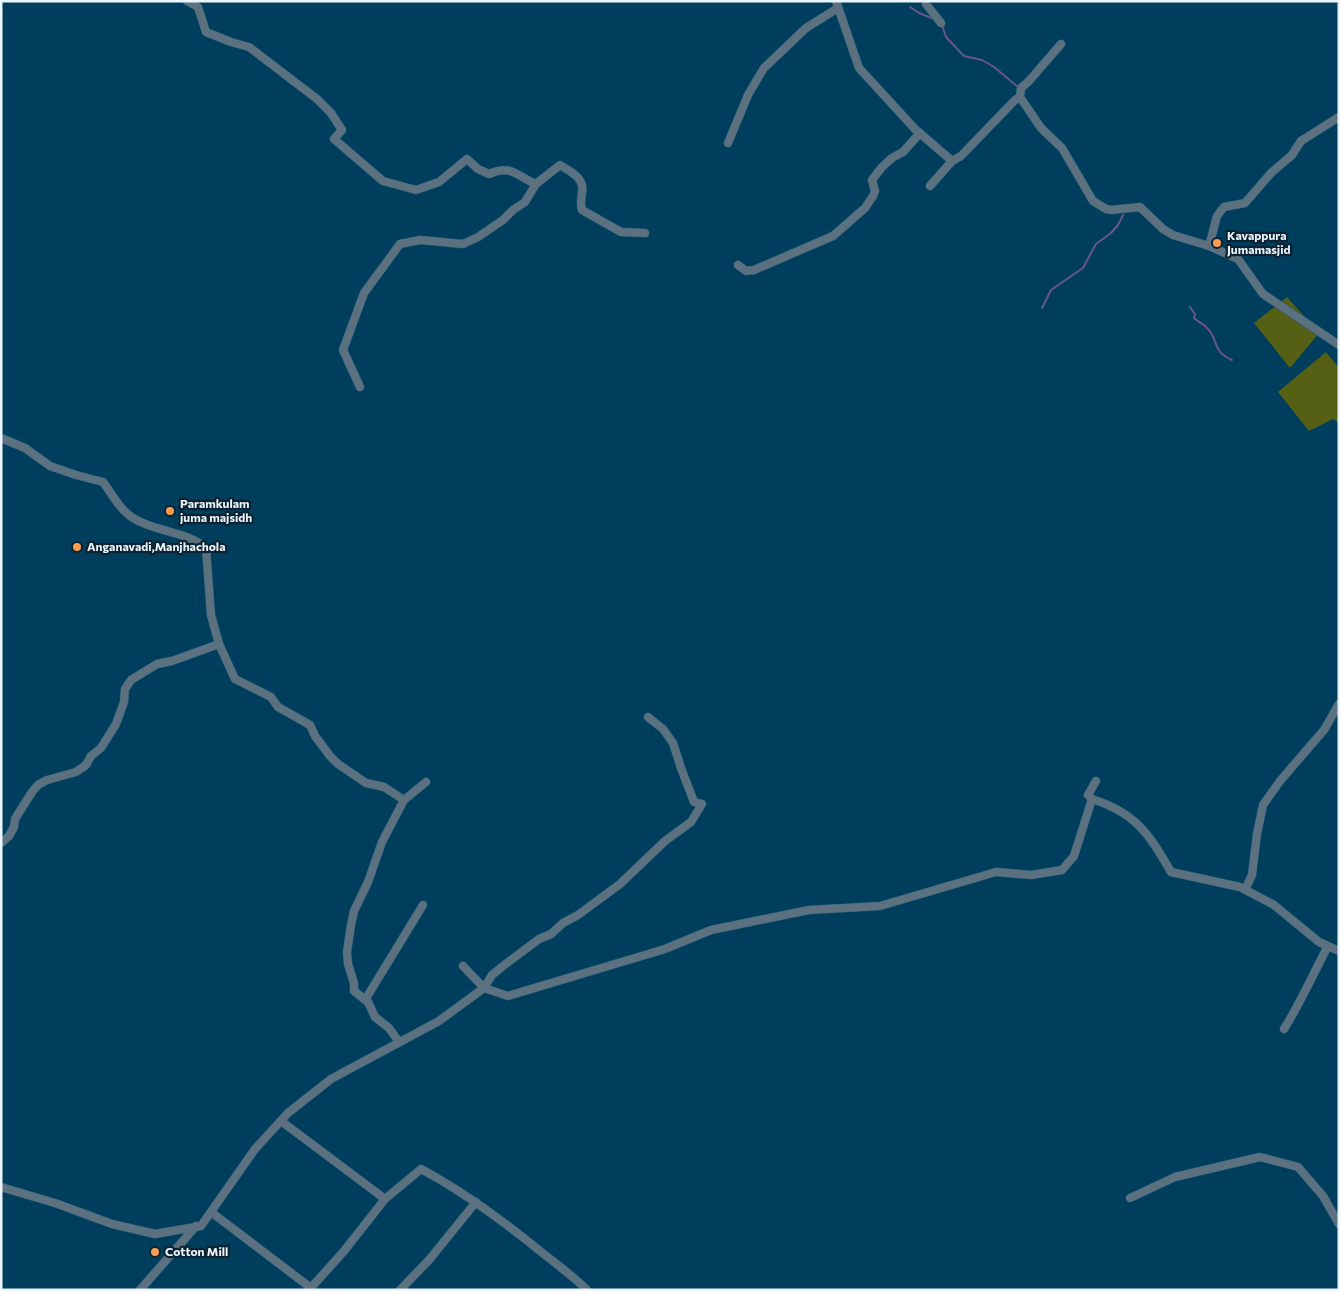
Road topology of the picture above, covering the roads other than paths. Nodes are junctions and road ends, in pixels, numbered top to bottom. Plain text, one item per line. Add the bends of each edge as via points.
1 (187, 1) edge
2 (926, 4) dead end
3 (837, 5) edge
4 (941, 24) dead end
5 (1061, 44) dead end
6 (1020, 97) junction
7 (1339, 117) edge
8 (920, 133) junction
9 (728, 143) dead end
10 (952, 161) junction
11 (536, 184) junction
12 (930, 186) dead end
13 (645, 233) dead end
14 (1210, 243) junction
15 (738, 265) dead end
16 (1339, 345) edge
17 (360, 387) dead end
18 (1, 438) edge
19 (219, 644) junction
20 (1339, 704) edge
21 (648, 717) dead end
22 (1096, 781) dead end
23 (426, 782) dead end
24 (1092, 799) junction
25 (404, 800) junction
26 (1, 843) edge
27 (1245, 890) junction
28 (422, 905) dead end
29 (1328, 946) junction
30 (1339, 951) edge
31 (463, 966) dead end
32 (484, 988) junction
33 (365, 1000) junction
34 (1284, 1029) dead end
35 (399, 1042) junction
36 (280, 1122) junction
37 (1, 1187) edge
38 (1130, 1198) dead end
39 (385, 1199) junction
40 (476, 1202) junction
41 (211, 1212) junction
42 (1339, 1224) edge
43 (196, 1226) junction
44 (310, 1289) edge
45 (140, 1290) edge
46 (400, 1290) edge
47 (587, 1290) edge

1 - 11 street via 198,8 206,32 249,46 317,99 342,130 334,139 383,181 416,190 439,182 467,159 478,170 489,174 500,169 511,170
2 - 4 street
3 - 8 street via 859,68
3 - 9 street via 806,28 764,68 748,95
5 - 6 street via 1021,88
6 - 10 street via 961,156
6 - 14 street via 1041,128 1062,148 1093,201 1111,210 1140,207 1173,235
7 - 14 street via 1301,141 1292,156 1271,173 1245,203 1224,207 1217,216
8 - 10 street
8 - 15 street via 903,152 882,167 872,180 874,196 833,236 754,270 746,271
10 - 12 street
11 - 13 street via 560,165 582,182 582,210 621,232
11 - 17 street via 525,202 478,237 462,244 420,240 400,244 364,292 343,350
14 - 16 street via 1238,259 1263,294
18 - 19 street via 25,448 50,466 102,482 121,508 133,518 197,541 206,548 212,615
19 - 25 street via 235,679 271,697 278,707 310,725 338,764 366,783 384,787
19 - 26 street via 157,664 131,680 125,689 116,724 101,748 76,772 38,785 15,818 9,836
20 - 27 street via 1324,730 1263,805 1252,875
21 - 32 street via 674,743 694,802 702,804 691,822 665,840 620,884 503,966
22 - 24 street via 1088,795
23 - 25 street
24 - 27 street via 1113,806 1144,829 1171,872 1240,886
24 - 32 street via 1074,856 1062,870 1031,875 996,872 880,906 808,910 710,930 665,949 508,996
25 - 33 street via 382,842 351,925 348,964 354,991
27 - 29 street via 1274,905
28 - 33 street
29 - 30 street
29 - 34 street
31 - 32 street
32 - 35 street via 439,1021
33 - 35 street via 375,1017
35 - 36 street via 331,1079
36 - 39 street
36 - 41 street via 255,1149
37 - 43 street via 112,1224 156,1234
38 - 42 street via 1175,1177 1260,1157 1298,1167 1323,1196
39 - 40 street via 422,1169
39 - 44 street
40 - 46 street
40 - 47 street
41 - 43 street via 201,1226
41 - 44 street
43 - 45 street

